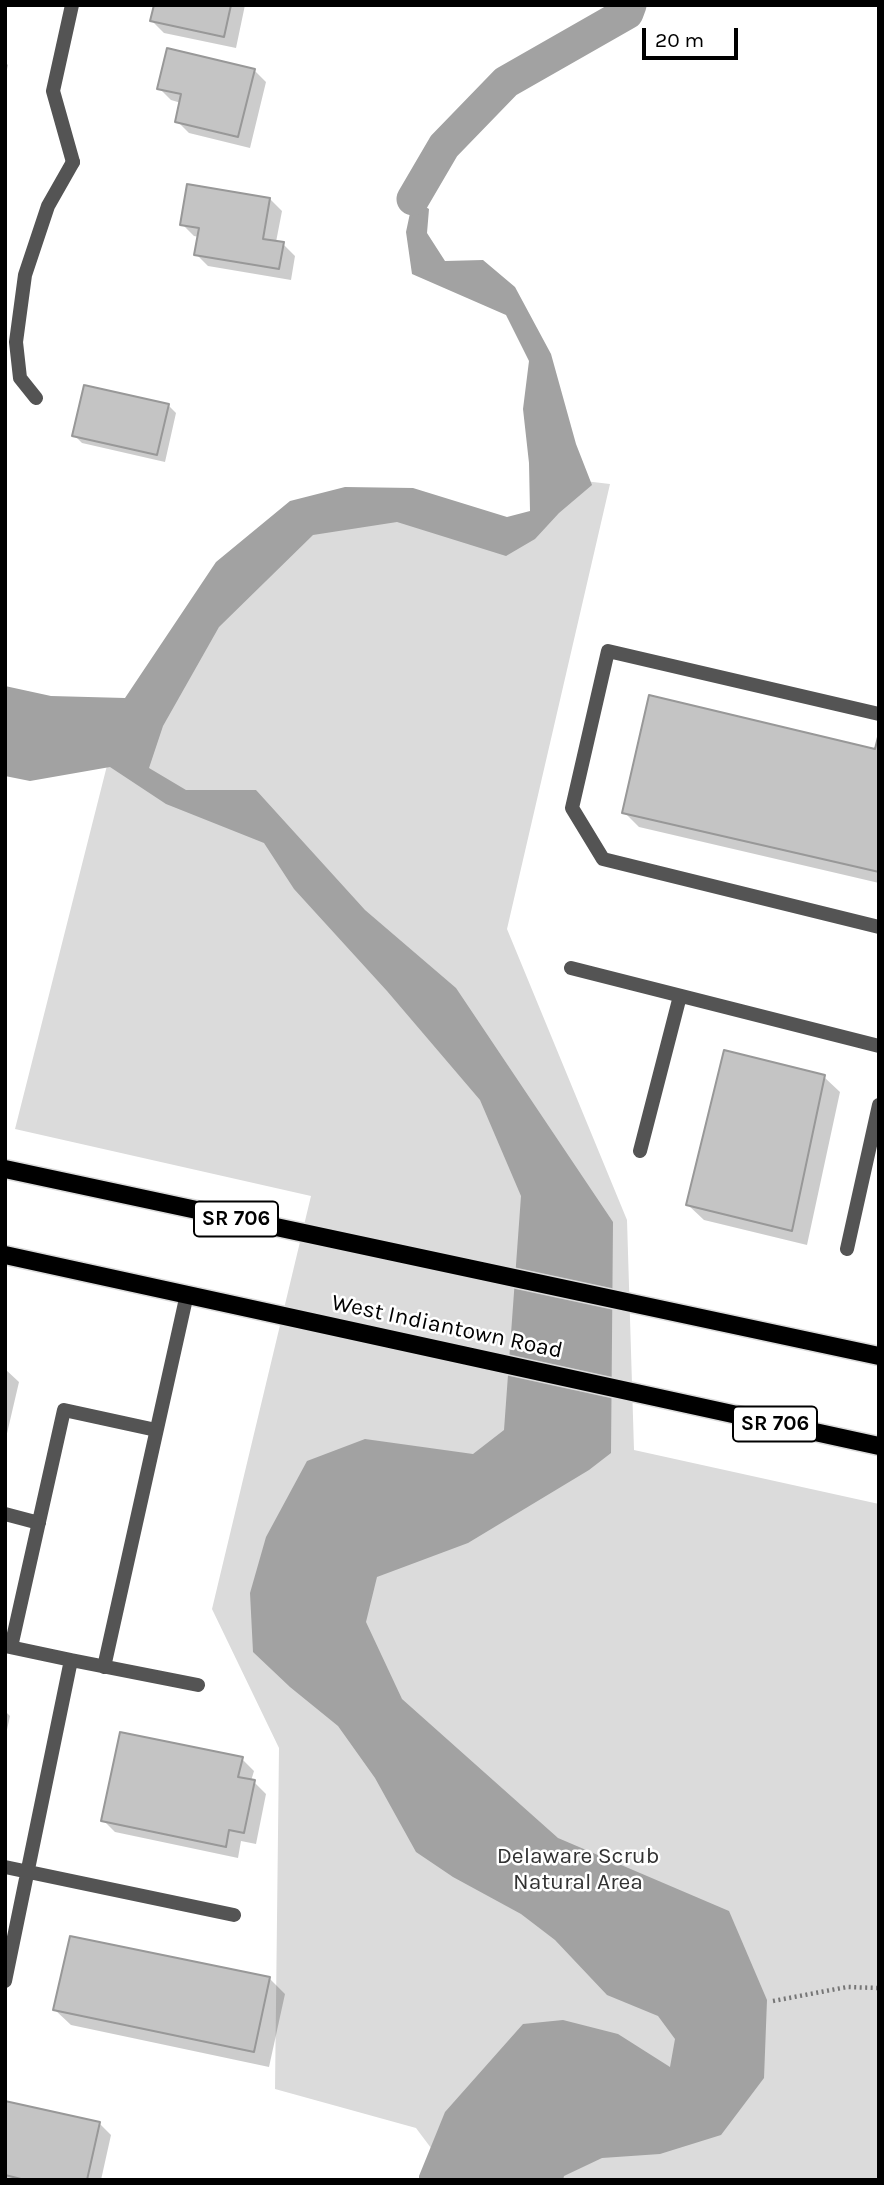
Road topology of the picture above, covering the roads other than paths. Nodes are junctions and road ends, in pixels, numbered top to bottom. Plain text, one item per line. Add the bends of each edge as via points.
1 (72, 5) edge
2 (36, 398) dead end
3 (879, 714) edge
4 (879, 927) edge
5 (571, 968) dead end
6 (680, 996) junction
7 (879, 1046) edge
8 (879, 1105) edge
9 (876, 1133) edge
10 (640, 1151) dead end
11 (5, 1169) edge
12 (847, 1249) dead end
13 (5, 1255) edge
14 (187, 1294) junction
15 (879, 1356) edge
16 (156, 1430) junction
17 (879, 1447) edge
18 (5, 1514) edge
19 (39, 1522) junction
20 (8, 1647) edge
21 (71, 1660) junction
22 (104, 1667) junction
23 (198, 1685) dead end
24 (5, 1867) edge
25 (28, 1872) junction
26 (234, 1915) dead end
27 (5, 1981) edge

1 - 2 street via 53,91 73,162 48,206 25,275 16,342 20,378
3 - 4 street via 608,651 572,808 603,859
5 - 6 street
6 - 7 street
6 - 10 street
8 - 9 street
9 - 12 street
11 - 15 main road, SR 706
13 - 14 main road, West Indiantown Road / SR 706
14 - 16 street
14 - 17 main road, West Indiantown Road / SR 706
16 - 19 street via 64,1409
16 - 22 street
18 - 19 street
19 - 20 street
20 - 21 street
21 - 22 street
21 - 25 street
22 - 23 street
24 - 25 street
25 - 26 street
25 - 27 street

